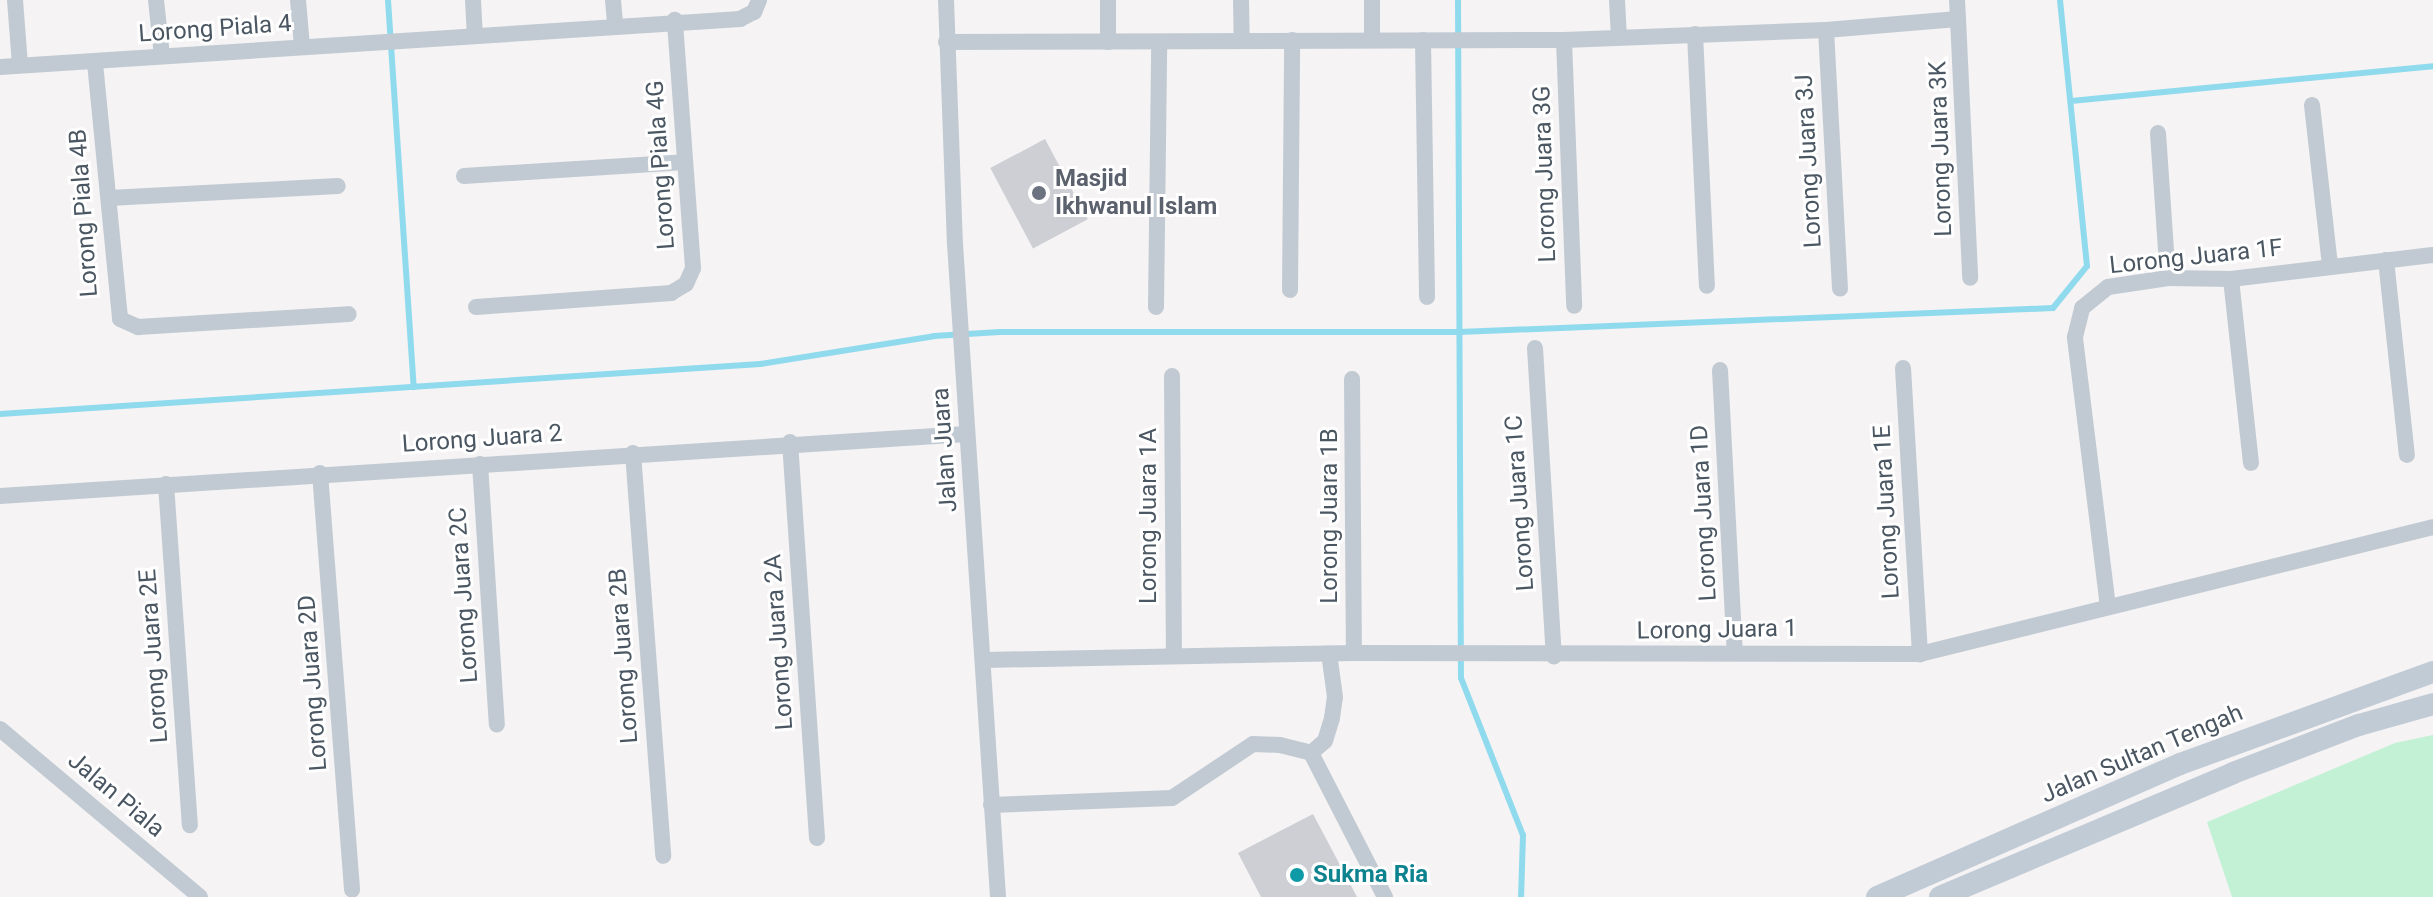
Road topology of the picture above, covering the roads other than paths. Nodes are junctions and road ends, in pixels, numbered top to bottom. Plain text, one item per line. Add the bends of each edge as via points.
1 (15, 0) edge
2 (156, 0) edge
3 (298, 0) edge
4 (473, 0) edge
5 (613, 0) edge
6 (759, 0) edge
7 (946, 0) edge
8 (1108, 0) edge
9 (1241, 0) edge
10 (1372, 0) edge
11 (1617, 0) edge
12 (1957, 0) edge
13 (1958, 19) junction
14 (675, 20) junction
15 (615, 24) junction
16 (1826, 30) junction
17 (475, 33) junction
18 (1695, 34) junction
19 (1372, 37) junction
20 (1619, 37) junction
21 (1242, 39) junction
22 (1292, 40) junction
23 (1423, 40) junction
24 (1564, 40) junction
25 (946, 42) junction
26 (1108, 42) junction
27 (1159, 44) junction
28 (302, 47) junction
29 (162, 56) junction
30 (95, 63) junction
31 (20, 65) junction
32 (0, 67) edge
33 (2312, 105) dead end
34 (2158, 133) dead end
35 (685, 162) junction
36 (464, 176) dead end
37 (338, 186) dead end
38 (109, 198) junction
39 (2433, 255) edge
40 (2386, 260) junction
41 (2330, 266) junction
42 (1970, 278) dead end
43 (2168, 278) junction
44 (2231, 279) junction
45 (1707, 286) dead end
46 (1840, 289) dead end
47 (1290, 290) dead end
48 (1427, 297) dead end
49 (1574, 306) dead end
50 (476, 307) dead end
51 (1156, 307) dead end
52 (349, 314) dead end
53 (1535, 348) dead end
54 (1903, 368) dead end
55 (1720, 370) dead end
56 (1172, 376) dead end
57 (1352, 379) dead end
58 (967, 434) junction
59 (790, 442) junction
60 (633, 453) junction
61 (2407, 455) dead end
62 (2251, 463) dead end
63 (480, 464) junction
64 (320, 473) junction
65 (166, 484) junction
66 (0, 496) edge
67 (2433, 527) edge
68 (2108, 607) junction
69 (1329, 653) junction
70 (1354, 653) junction
71 (1735, 653) junction
72 (1920, 654) junction
73 (1174, 656) junction
74 (1554, 656) junction
75 (985, 660) junction
76 (2433, 672) edge
77 (2433, 704) edge
78 (497, 724) dead end
79 (0, 729) edge
80 (1311, 753) junction
81 (991, 805) junction
82 (190, 825) dead end
83 (817, 838) dead end
84 (663, 856) dead end
85 (352, 890) dead end
86 (200, 897) edge
87 (998, 897) edge
88 (1385, 897) edge
89 (1877, 897) edge
90 (1940, 897) edge

1 - 31 street
2 - 29 street
3 - 28 street
4 - 17 street
5 - 15 street
6 - 14 street, Lorong Piala 4 via 754,12 740,19
7 - 25 street, Jalan Juara
8 - 26 street
9 - 21 street
10 - 19 street
11 - 20 street
12 - 13 street, Lorong Juara 3K
13 - 16 street
13 - 42 street, Lorong Juara 3K
14 - 15 street, Lorong Piala 4
14 - 35 street, Lorong Piala 4G
15 - 17 street, Lorong Piala 4
16 - 18 street
16 - 46 street, Lorong Juara 3J
17 - 28 street, Lorong Piala 4
18 - 20 street
18 - 45 street
19 - 22 street
19 - 23 street
20 - 24 street
21 - 22 street
21 - 27 street
22 - 47 street
23 - 24 street
23 - 48 street
24 - 49 street, Lorong Juara 3G
25 - 26 street
25 - 58 street, Jalan Juara
26 - 27 street
27 - 51 street
28 - 29 street, Lorong Piala 4
29 - 30 street, Lorong Piala 4
30 - 31 street, Lorong Piala 4
30 - 38 street, Lorong Piala 4B
31 - 32 street, Lorong Piala 4
33 - 41 street
34 - 43 street
35 - 36 street
35 - 50 street, Lorong Piala 4G via 693,268 686,284 671,293
37 - 38 street
38 - 52 street, Lorong Piala 4B via 116,310 129,326
39 - 40 street, Lorong Juara 1F
40 - 41 street, Lorong Juara 1F
40 - 61 street
41 - 44 street, Lorong Juara 1F
43 - 44 street, Lorong Juara 1F
43 - 68 street, Lorong Juara 1F via 2108,287 2092,296 2075,320
44 - 62 street
53 - 74 street, Lorong Juara 1C
54 - 72 street, Lorong Juara 1E
55 - 71 street, Lorong Juara 1D
56 - 73 street, Lorong Juara 1A
57 - 70 street, Lorong Juara 1B
58 - 59 street, Lorong Juara 2
58 - 75 street, Jalan Juara
59 - 60 street, Lorong Juara 2
59 - 83 street, Lorong Juara 2A
60 - 63 street, Lorong Juara 2
60 - 84 street, Lorong Juara 2B
63 - 64 street, Lorong Juara 2
63 - 78 street, Lorong Juara 2C
64 - 65 street, Lorong Juara 2
64 - 85 street, Lorong Juara 2D
65 - 66 street, Lorong Juara 2
65 - 82 street, Lorong Juara 2E
67 - 68 street, Lorong Juara 1
68 - 72 street, Lorong Juara 1
69 - 70 street, Lorong Juara 1
69 - 73 street, Lorong Juara 1
69 - 80 street via 1335,697 1325,741
70 - 74 street, Lorong Juara 1
71 - 72 street, Lorong Juara 1
71 - 74 street, Lorong Juara 1
73 - 75 street, Lorong Juara 1
75 - 81 street, Jalan Juara
76 - 89 main road, Jalan Sultan Tengah via 2180,764
77 - 90 main road via 2359,725 2233,773
79 - 86 street, Jalan Piala
80 - 81 street via 1253,744 1172,798
80 - 88 street
81 - 87 street, Jalan Juara

